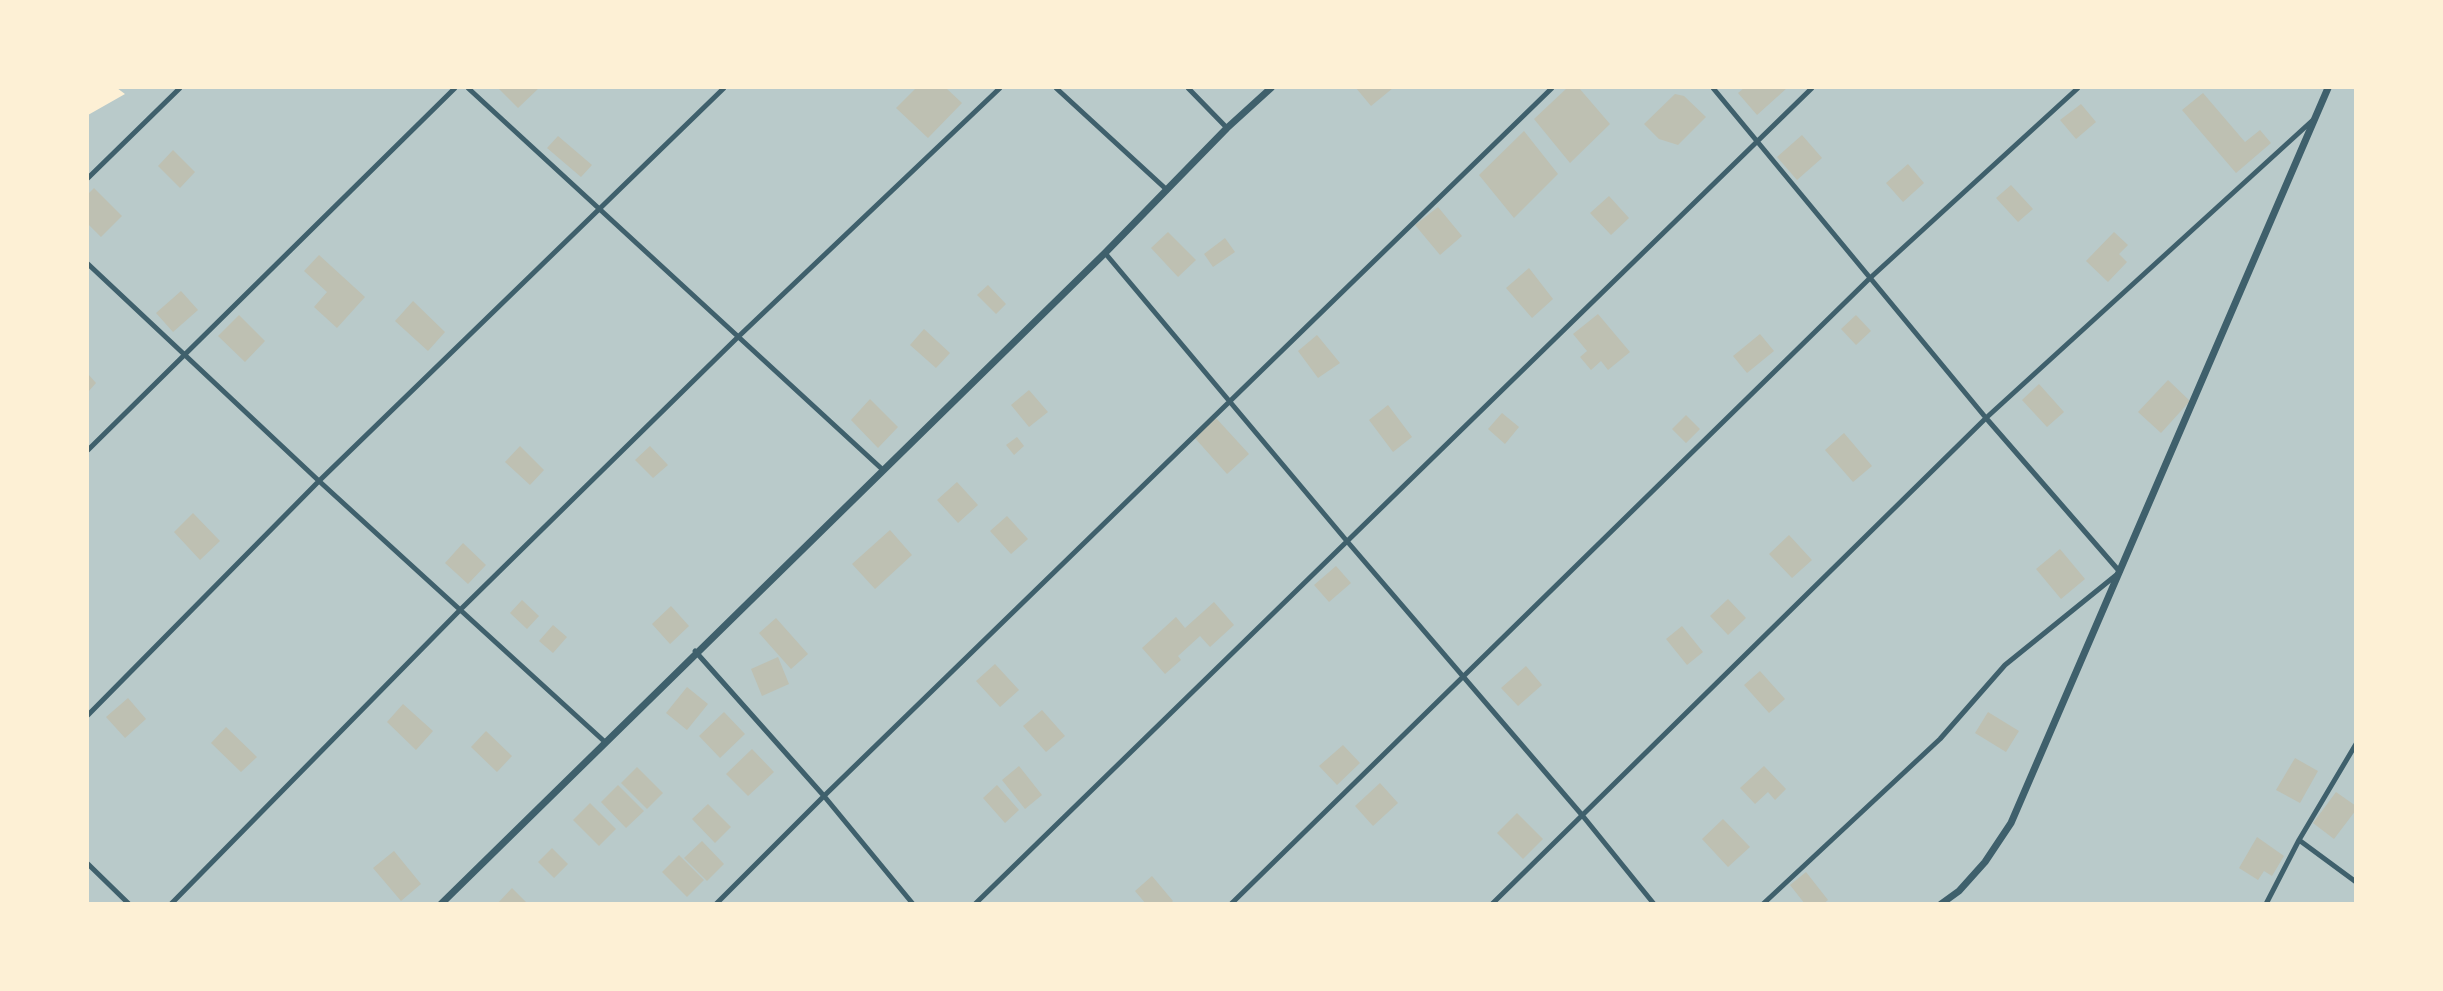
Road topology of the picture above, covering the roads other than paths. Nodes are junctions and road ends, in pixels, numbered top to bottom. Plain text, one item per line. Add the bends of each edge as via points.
1 (180, 88) edge
2 (455, 88) edge
3 (468, 88) edge
4 (724, 88) edge
5 (1000, 88) edge
6 (1056, 88) edge
7 (1188, 88) edge
8 (1271, 88) edge
9 (1552, 88) edge
10 (1713, 88) edge
11 (1812, 88) edge
12 (2078, 88) edge
13 (2328, 88) edge
14 (2316, 118) junction
15 (1227, 128) junction
16 (1757, 139) junction
17 (88, 178) edge
18 (1167, 190) junction
19 (599, 209) junction
20 (1105, 253) junction
21 (88, 264) edge
22 (1869, 279) junction
23 (738, 337) junction
24 (184, 355) junction
25 (1230, 401) junction
26 (1986, 418) junction
27 (88, 450) edge
28 (883, 470) junction
29 (319, 481) junction
30 (1346, 540) junction
31 (2120, 572) junction
32 (461, 609) junction
33 (695, 652) junction
34 (1463, 677) junction
35 (88, 715) edge
36 (605, 742) junction
37 (2356, 744) edge
38 (824, 796) junction
39 (1582, 815) junction
40 (2299, 840) junction
41 (88, 864) edge
42 (2356, 882) edge
43 (129, 904) edge
44 (171, 904) edge
45 (440, 904) edge
46 (716, 904) edge
47 (913, 904) edge
48 (975, 904) edge
49 (1231, 904) edge
50 (1492, 904) edge
51 (1654, 904) edge
52 (1763, 904) edge
53 (1941, 904) edge
54 (2266, 904) edge

1 - 17 lane
2 - 24 lane
3 - 19 lane
4 - 19 lane
5 - 23 lane
6 - 18 lane
7 - 15 lane
8 - 15 street
9 - 25 lane
10 - 16 lane
11 - 16 lane
12 - 22 lane
13 - 14 street
14 - 26 lane
14 - 31 street
15 - 18 street
16 - 22 lane
16 - 30 lane
18 - 20 street
19 - 23 lane
19 - 29 lane
20 - 25 lane
20 - 28 street
21 - 24 lane
22 - 26 lane
22 - 34 lane
23 - 28 lane
23 - 32 lane
24 - 27 lane
24 - 29 lane
25 - 30 lane
25 - 38 lane
26 - 31 lane
26 - 39 lane
28 - 33 street
29 - 32 lane
29 - 35 lane
30 - 34 lane
30 - 48 lane
31 - 52 lane via 2005,665 1940,739
31 - 53 street via 2011,822 1985,863
32 - 36 lane
32 - 44 lane
33 - 36 street
33 - 38 lane
34 - 39 lane
34 - 49 lane
36 - 45 street
37 - 40 lane
38 - 46 lane
38 - 47 lane
39 - 50 lane
39 - 51 lane
40 - 42 lane
40 - 54 lane
41 - 43 lane

